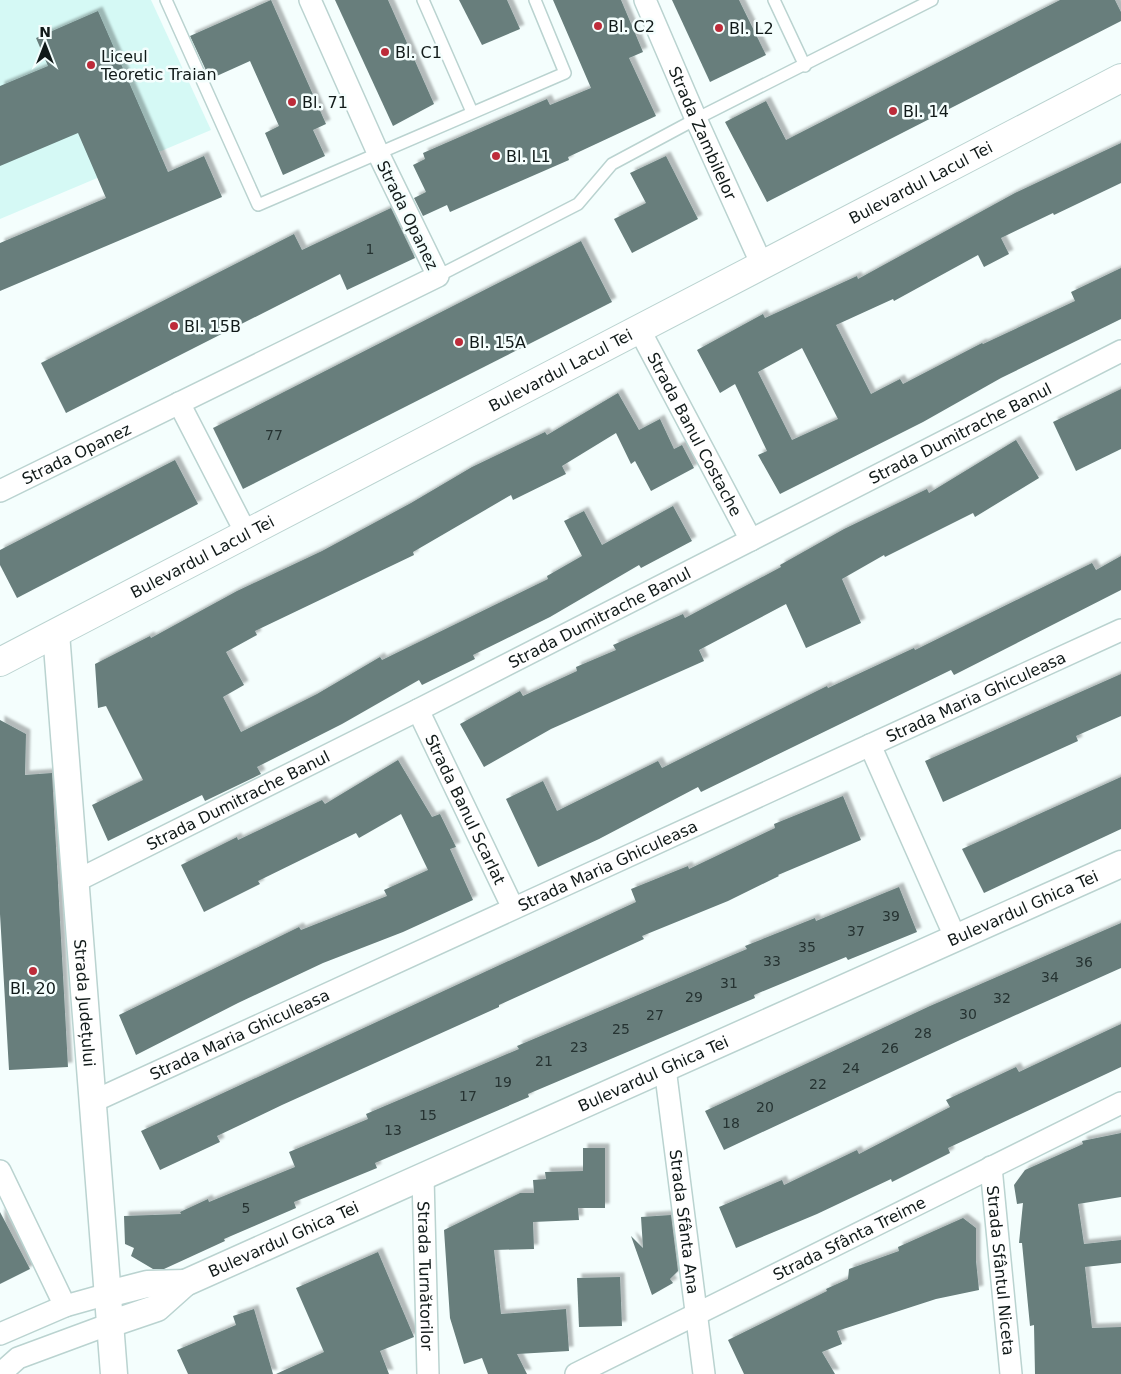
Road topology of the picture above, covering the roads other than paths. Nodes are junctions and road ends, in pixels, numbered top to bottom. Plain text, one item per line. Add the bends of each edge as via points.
1 (167, 0) edge
2 (310, 0) edge
3 (422, 0) edge
4 (535, 0) edge
5 (645, 0) edge
6 (774, 0) edge
7 (932, 0) edge
8 (805, 66) junction
9 (1121, 78) edge
10 (472, 112) junction
11 (696, 119) junction
12 (378, 153) junction
13 (762, 264) junction
14 (438, 276) junction
15 (639, 329) junction
16 (1121, 351) edge
17 (179, 404) junction
18 (0, 491) edge
19 (246, 533) junction
20 (751, 540) junction
21 (1121, 630) edge
22 (56, 633) junction
23 (0, 662) edge
24 (418, 710) junction
25 (870, 745) junction
26 (1121, 864) edge
27 (76, 881) junction
28 (513, 908) junction
29 (956, 939) junction
30 (665, 1068) junction
31 (94, 1101) junction
32 (1121, 1102) edge
33 (991, 1167) junction
34 (0, 1172) edge
35 (423, 1177) junction
36 (185, 1283) junction
37 (108, 1294) junction
38 (65, 1306) junction
39 (698, 1312) junction
40 (110, 1324) junction
41 (0, 1336) edge
42 (18, 1358) junction
43 (0, 1374) edge
44 (114, 1374) edge
45 (428, 1374) edge
46 (576, 1374) edge
47 (704, 1374) edge
48 (1011, 1374) edge

1 - 12 lane via 258,205
2 - 12 street, Strada Opanez
3 - 10 lane
4 - 10 lane via 565,73
5 - 11 street, Strada Zambilelor
6 - 8 lane
7 - 8 lane
8 - 11 lane
9 - 13 main road, Bulevardul Lacul Tei
10 - 12 lane
11 - 13 street, Strada Zambilelor
11 - 14 lane via 612,164 578,204
12 - 14 street, Strada Opanez
13 - 15 main road, Bulevardul Lacul Tei
14 - 17 street, Strada Opanez
15 - 19 main road, Bulevardul Lacul Tei
15 - 20 street, Strada Banul Costache
16 - 20 street, Strada Dumitrache Banul
17 - 18 street, Strada Opanez
17 - 19 street
19 - 22 main road, Bulevardul Lacul Tei
20 - 24 street, Strada Dumitrache Banul
21 - 25 street, Strada Maria Ghiculeasa
22 - 23 main road, Bulevardul Lacul Tei
22 - 27 street, Strada Județului
24 - 27 street, Strada Dumitrache Banul
24 - 28 street, Strada Banul Scarlat
25 - 28 street, Strada Maria Ghiculeasa
25 - 29 street
26 - 29 street, Bulevardul Ghica Tei
27 - 31 street, Strada Județului
28 - 31 street, Strada Maria Ghiculeasa
29 - 30 street, Bulevardul Ghica Tei
30 - 35 street, Bulevardul Ghica Tei
30 - 39 street, Strada Sfânta Ana
31 - 37 street, Strada Județului
32 - 33 street, Strada Sfânta Treime
33 - 39 street, Strada Sfânta Treime
33 - 48 street, Strada Sfântul Niceta
34 - 38 street
35 - 36 street, Bulevardul Ghica Tei
35 - 45 street, Strada Turnătorilor
36 - 37 street, Bulevardul Ghica Tei via 147,1284
36 - 40 street, Bulevardul Ghica Tei via 157,1308
37 - 38 street
37 - 40 street, Strada Județului
38 - 41 street
39 - 46 street, Strada Sfânta Treime
39 - 47 street, Strada Sfânta Ana
40 - 42 street
40 - 44 street, Strada Județului
41 - 42 street
42 - 43 street

